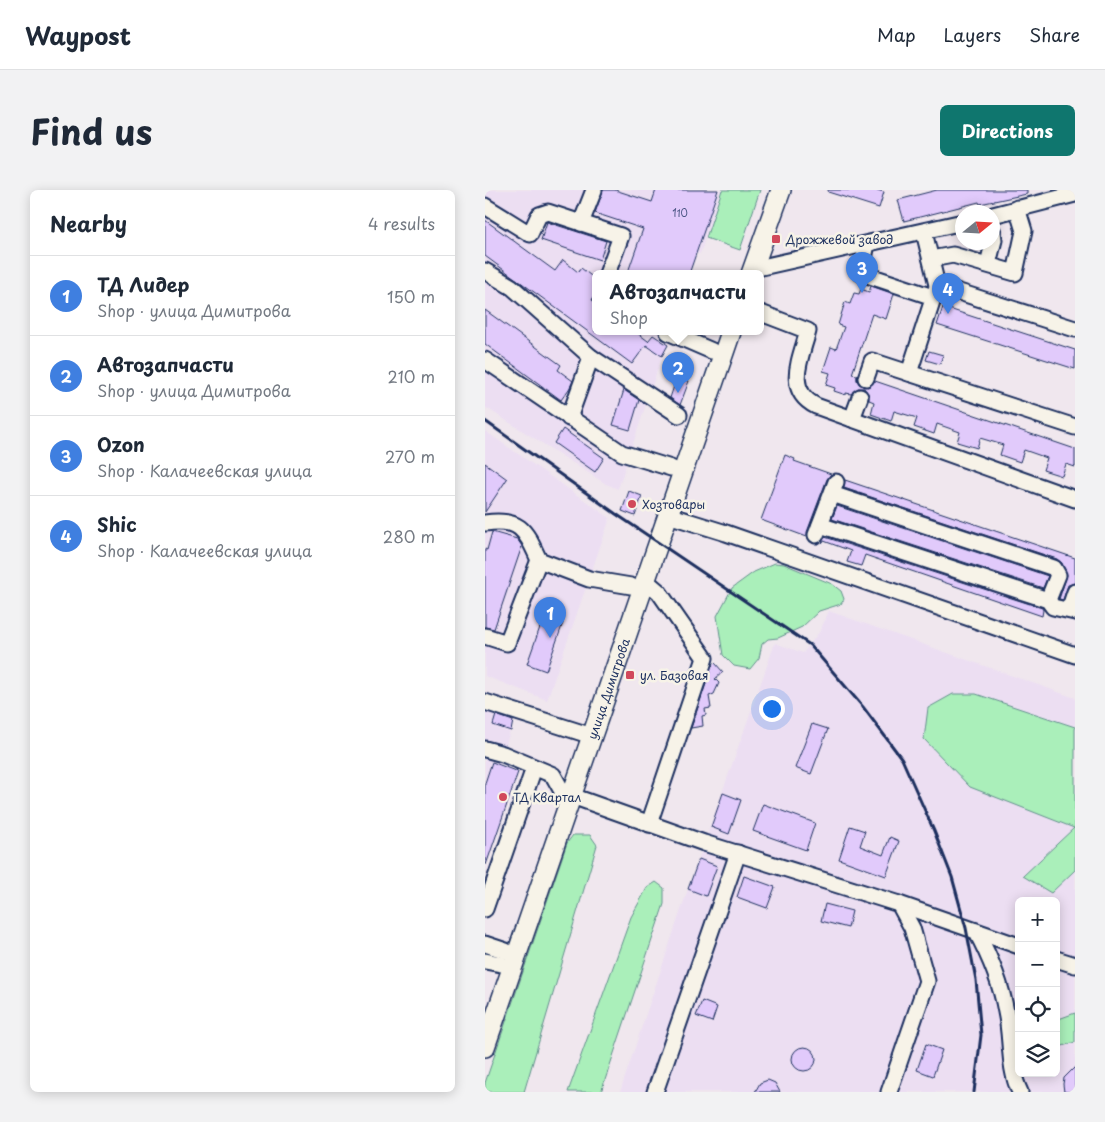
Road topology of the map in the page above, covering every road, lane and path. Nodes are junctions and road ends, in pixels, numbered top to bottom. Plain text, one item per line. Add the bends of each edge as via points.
1 (594, 190) edge
2 (768, 190) edge
3 (781, 190) edge
4 (1075, 194) edge
5 (1046, 196) edge
6 (485, 206) edge
7 (1017, 208) junction
8 (1000, 213) edge
9 (581, 223) junction
10 (955, 224) edge
11 (924, 232) junction
12 (867, 244) junction
13 (992, 250) edge
14 (931, 259) junction
15 (988, 264) junction
16 (608, 270) edge
17 (746, 270) edge
18 (746, 270) edge
19 (750, 270) edge
20 (485, 271) edge
21 (935, 291) junction
22 (764, 314) edge
23 (1075, 329) edge
24 (674, 335) edge
25 (718, 335) edge
26 (730, 335) edge
27 (712, 351) junction
28 (591, 357) junction
29 (485, 360) edge
30 (909, 373) junction
31 (866, 378) dead end
32 (859, 397) dead end
33 (679, 415) dead end
34 (569, 418) junction
35 (852, 419) junction
36 (1075, 427) edge
37 (671, 468) junction
38 (1075, 499) edge
39 (668, 515) junction
40 (485, 523) edge
41 (539, 560) junction
42 (638, 583) junction
43 (1075, 592) edge
44 (1048, 600) junction
45 (1072, 611) edge
46 (485, 636) edge
47 (1075, 655) edge
48 (485, 702) edge
49 (586, 735) junction
50 (485, 749) edge
51 (534, 768) junction
52 (567, 794) junction
53 (649, 824) junction
54 (738, 853) junction
55 (899, 904) junction
56 (485, 908) edge
57 (976, 932) junction
58 (485, 944) edge
59 (1015, 945) edge
60 (497, 959) edge
61 (1060, 960) edge
62 (1075, 965) edge
63 (485, 1012) edge
64 (485, 1047) edge
65 (655, 1092) edge
66 (889, 1092) edge
67 (1020, 1092) edge

1 - 9 street
2 - 17 main road
3 - 18 main road
4 - 5 street
5 - 7 street
6 - 9 street via 530,234 539,215 549,212
7 - 8 street
7 - 15 street via 1024,231 1015,273
9 - 16 street via 621,236
10 - 11 street
11 - 12 street
11 - 14 street
12 - 19 street
12 - 21 street via 861,273
13 - 15 street
14 - 15 street via 953,255
14 - 21 street
20 - 28 street via 511,287
21 - 23 street
21 - 30 street
22 - 35 street via 808,331 797,374 800,394 816,406
24 - 27 street
25 - 27 main road, улица Димитрова
26 - 39 main road, улица Димитрова
27 - 37 main road, улица Димитрова
28 - 33 street
28 - 34 street
29 - 34 street
30 - 31 street via 872,361
30 - 36 street
32 - 35 street
34 - 37 street via 622,453
35 - 38 street
37 - 42 main road, улица Димитрова
39 - 42 main road, улица Димитрова
39 - 47 street
40 - 41 street via 503,520 520,526
41 - 42 street via 589,579
41 - 46 street via 507,643
42 - 49 main road, улица Димитрова
42 - 53 street via 659,592 705,658
43 - 45 street
44 - 44 street via 818,530 834,488 1054,568 1058,575
44 - 45 street via 1053,607
48 - 49 street
49 - 52 main road, улица Димитрова
50 - 51 street
51 - 52 street via 553,775
51 - 56 street
52 - 53 street
52 - 60 main road, улица Димитрова
52 - 64 main road, улица Димитрова
53 - 54 street
54 - 55 street
54 - 65 street
55 - 57 street
55 - 66 street via 913,928 927,982
57 - 59 street
57 - 67 street via 991,958 1007,1012 1012,1062
58 - 60 street
60 - 63 main road, улица Димитрова
61 - 62 street

